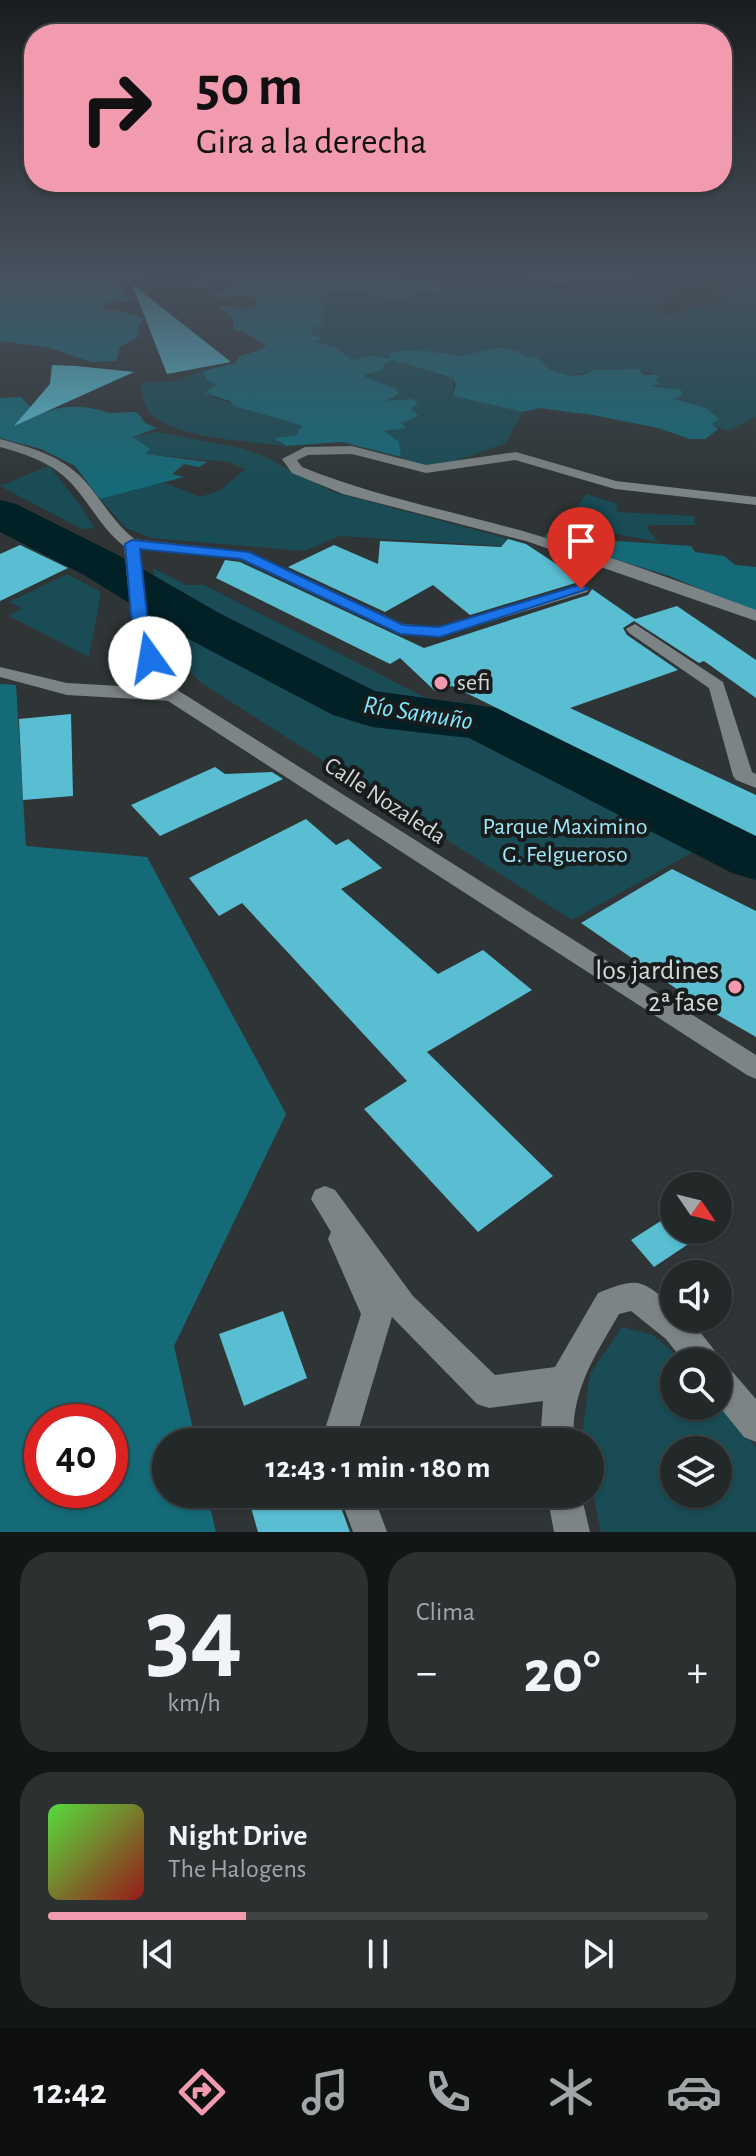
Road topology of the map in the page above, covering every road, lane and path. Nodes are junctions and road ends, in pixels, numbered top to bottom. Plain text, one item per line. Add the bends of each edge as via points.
1 (0, 443) edge
2 (756, 501) edge
3 (126, 540) junction
4 (581, 589) dead end
5 (756, 616) edge
6 (635, 629) dead end
7 (0, 672) edge
8 (172, 695) junction
9 (756, 782) edge
10 (756, 1068) edge
11 (693, 1348) edge
12 (565, 1382) junction
13 (732, 1396) edge
14 (756, 1425) edge
15 (342, 1428) edge
16 (555, 1428) edge
17 (361, 1508) edge
18 (567, 1508) edge
19 (370, 1530) dead end
20 (572, 1532) edge

1 - 3 street via 59,465
2 - 5 street via 615,485 516,456 426,469 352,450 305,451 289,459 297,470 348,491 531,538
3 - 4 street via 244,555 400,629 440,632
3 - 8 street, Calle Nozaleda via 150,658
6 - 9 street via 717,686 743,776
7 - 8 street via 67,689
8 - 10 street, Calle Nozaleda
11 - 12 street via 677,1328 635,1295 609,1303
12 - 15 street via 489,1392 402,1306 325,1199 377,1314
12 - 16 street
13 - 14 street
17 - 19 street
18 - 20 street

